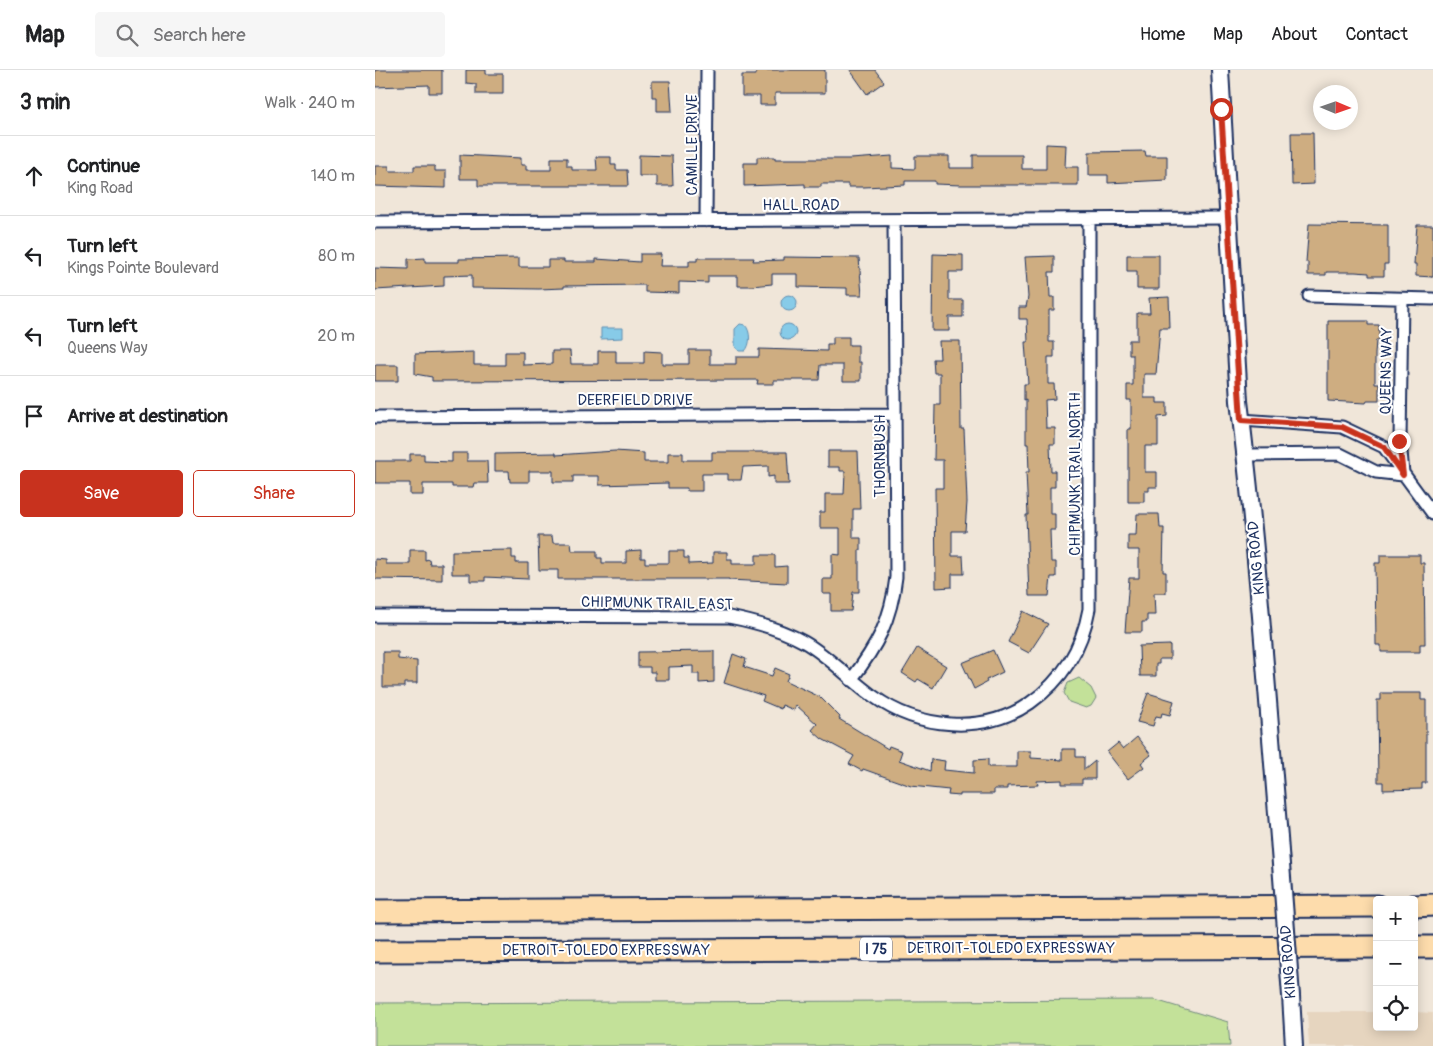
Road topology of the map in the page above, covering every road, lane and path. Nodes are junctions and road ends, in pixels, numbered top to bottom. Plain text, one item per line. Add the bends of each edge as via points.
1 (707, 70) edge
2 (1220, 70) edge
3 (1227, 218) junction
4 (895, 220) junction
5 (1089, 220) junction
6 (706, 221) junction
7 (375, 222) edge
8 (1309, 296) dead end
9 (1402, 299) junction
10 (1433, 299) edge
11 (895, 414) junction
12 (375, 417) edge
13 (1241, 420) junction
14 (1247, 455) junction
15 (1403, 475) junction
16 (1433, 514) edge
17 (375, 616) edge
18 (851, 680) junction
19 (1026, 706) joint
20 (1433, 905) edge
21 (1373, 906) edge
22 (1418, 906) edge
23 (375, 911) edge
24 (1373, 947) edge
25 (1418, 947) edge
26 (1433, 947) edge
27 (375, 951) edge
28 (1295, 1046) edge

1 - 6 street, CAMILLE DRIVE
2 - 3 main road, KING ROAD
3 - 5 street, HALL ROAD
3 - 13 main road, KING ROAD
4 - 5 street, HALL ROAD
4 - 6 street, HALL ROAD
4 - 11 street, THORNBUSH
5 - 19 street, CHIPMUNK TRAIL NORTH via 1089,609 1082,638 1069,665 1049,688
6 - 7 street, HALL ROAD
8 - 9 street
9 - 10 street
9 - 15 street, QUEENS WAY via 1399,441
11 - 12 street, DEERFIELD DRIVE
11 - 18 street, THORNBUSH via 894,596 880,638
13 - 14 main road, KING ROAD
13 - 15 street via 1342,427 1384,447
14 - 15 street via 1340,454 1376,472
14 - 28 main road, KING ROAD, bridge
15 - 16 street
17 - 18 street, CHIPMUNK TRAIL EAST via 729,617 788,634 819,652
18 - 19 street, CHIPMUNK TRAIL EAST via 895,710 943,724 983,722
20 - 22 highway
21 - 23 highway
24 - 27 highway, DETROIT-TOLEDO EXPRESSWAY / I 75
25 - 26 highway

